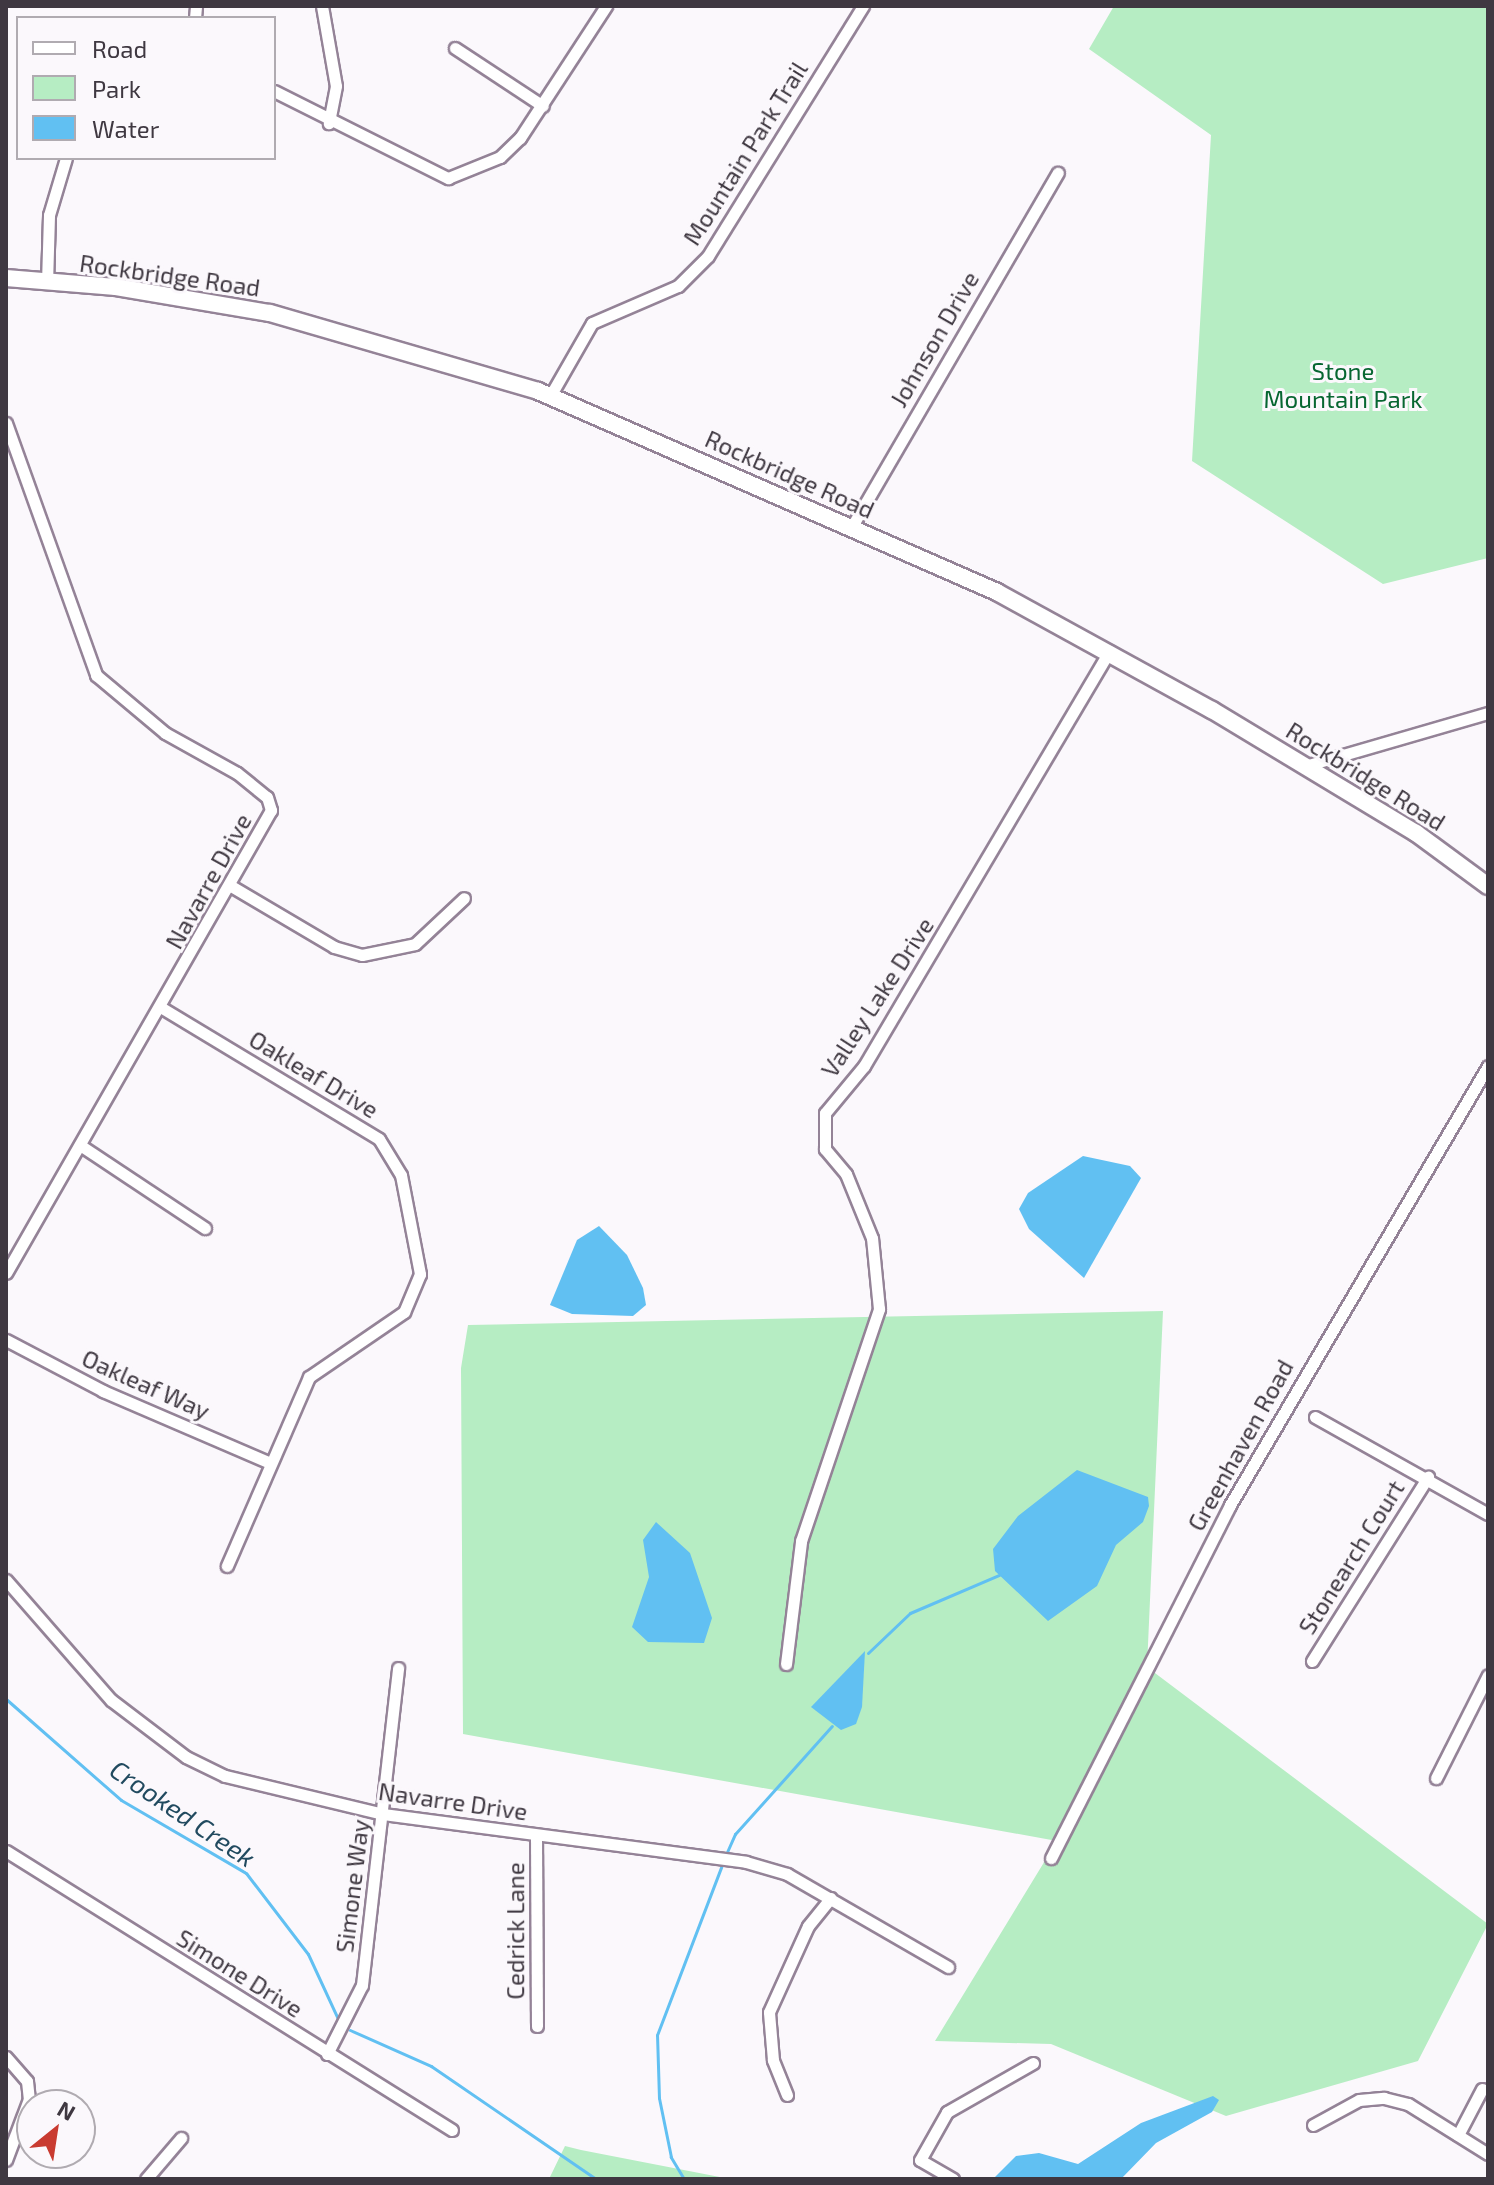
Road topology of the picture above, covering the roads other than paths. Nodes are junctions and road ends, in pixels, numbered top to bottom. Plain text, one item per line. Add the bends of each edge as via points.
1 (322, 6) edge
2 (606, 6) edge
3 (863, 6) edge
4 (455, 48) dead end
5 (276, 92) edge
6 (543, 106) junction
7 (329, 123) junction
8 (65, 160) edge
9 (1058, 173) dead end
10 (6, 278) edge
11 (47, 283) junction
12 (549, 398) junction
13 (6, 423) edge
14 (851, 528) junction
15 (1109, 651) junction
16 (1488, 713) edge
17 (1305, 766) junction
18 (231, 886) junction
19 (1488, 886) edge
20 (464, 898) dead end
21 (162, 1008) junction
22 (1488, 1066) edge
23 (80, 1145) junction
24 (205, 1228) dead end
25 (6, 1273) edge
26 (6, 1340) edge
27 (1315, 1417) dead end
28 (270, 1463) junction
29 (1428, 1477) junction
30 (1488, 1514) edge
31 (227, 1566) dead end
32 (6, 1580) edge
33 (1312, 1661) dead end
34 (786, 1664) dead end
35 (398, 1668) dead end
36 (1488, 1675) edge
37 (1436, 1778) dead end
38 (383, 1814) junction
39 (536, 1835) junction
40 (6, 1851) edge
41 (1051, 1858) dead end
42 (831, 1898) junction
43 (948, 1967) dead end
44 (537, 2026) dead end
45 (327, 2054) junction
46 (6, 2057) edge
47 (1033, 2063) dead end
48 (1482, 2089) dead end
49 (787, 2095) dead end
50 (1313, 2125) dead end
51 (452, 2130) dead end
52 (1458, 2135) junction
53 (181, 2138) dead end
54 (1488, 2154) edge
55 (6, 2160) edge
56 (146, 2179) edge
57 (953, 2179) edge

1 - 7 street via 336,86
2 - 6 street
3 - 12 street, Mountain Park Trail via 708,256 678,286 592,323
4 - 6 street
5 - 7 street
6 - 7 street via 500,157 448,178
8 - 11 street via 49,215
9 - 14 street, Johnson Drive
10 - 11 main road, Rockbridge Road
11 - 12 main road, Rockbridge Road via 270,313 381,341
12 - 14 main road, Rockbridge Road
13 - 18 street, Navarre Drive via 96,675 165,733 267,797 268,824
14 - 15 main road, Rockbridge Road
15 - 17 main road, Rockbridge Road
15 - 34 street, Valley Lake Drive via 864,1066 825,1113 825,1149 846,1174 872,1238 879,1309 801,1541
16 - 17 street
17 - 19 main road, Rockbridge Road
18 - 20 street via 334,947 362,955 415,944
18 - 21 street, Navarre Drive
21 - 23 street, Navarre Drive
21 - 28 street, Oakleaf Drive via 367,1130 401,1175 420,1274 412,1301 309,1377
22 - 41 street, Greenhaven Road via 1230,1505
23 - 24 street
23 - 25 street, Navarre Drive
26 - 28 street, Oakleaf Way via 103,1391
27 - 29 street
28 - 31 street, Oakleaf Drive
29 - 30 street
29 - 33 street, Stonearch Court
32 - 38 street, Navarre Drive via 111,1700 186,1757 269,1790
35 - 38 street, Simone Way
36 - 37 street
38 - 39 street, Navarre Drive
38 - 45 street, Simone Way via 362,1985
39 - 42 street, Navarre Drive via 746,1862
39 - 44 street, Cedrick Lane
40 - 45 street, Simone Drive
42 - 43 street, Navarre Drive
42 - 49 street via 808,1926 769,2012 773,2060
45 - 51 street, Simone Drive
46 - 55 street via 27,2081 29,2099
47 - 57 street via 947,2112 920,2160
48 - 52 street
50 - 52 street via 1359,2100 1384,2098
52 - 54 street
53 - 56 street

